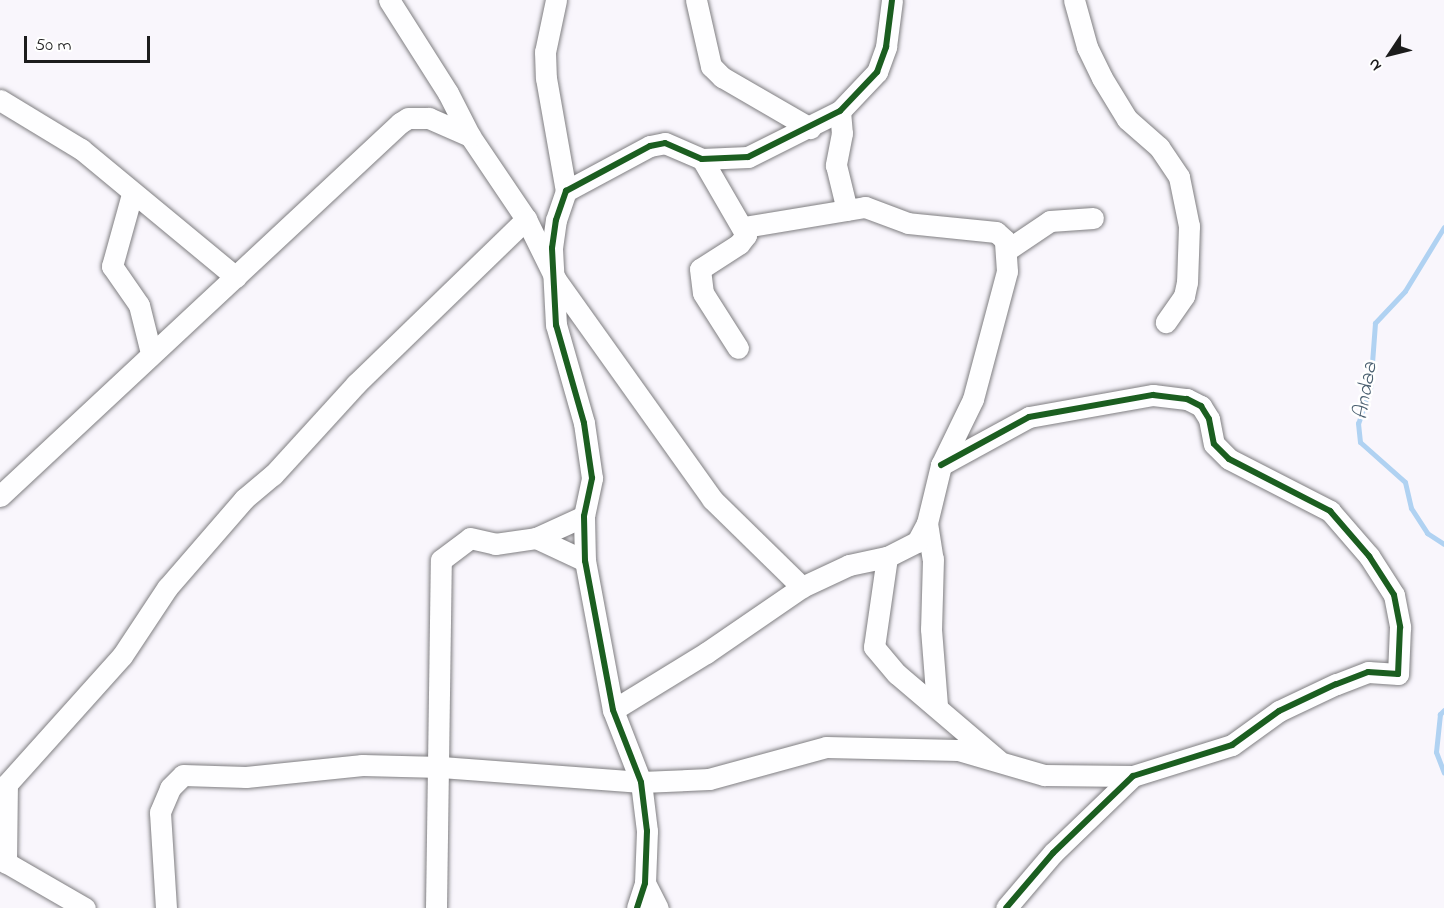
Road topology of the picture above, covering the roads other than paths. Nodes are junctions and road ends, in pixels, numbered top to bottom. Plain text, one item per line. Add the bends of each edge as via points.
1 (389, 0) edge
2 (556, 0) edge
3 (696, 0) edge
4 (892, 0) edge
5 (1073, 1) edge
6 (448, 93) junction
7 (0, 100) edge
8 (840, 111) junction
9 (429, 118) junction
10 (810, 128) junction
11 (470, 136) junction
12 (702, 159) junction
13 (566, 191) junction
14 (132, 194) junction
15 (847, 210) junction
16 (1093, 218) dead end
17 (526, 219) junction
18 (744, 228) junction
19 (1007, 250) junction
20 (236, 278) junction
21 (556, 280) junction
22 (1166, 322) dead end
23 (598, 336) junction
24 (738, 348) dead end
25 (151, 353) junction
26 (568, 357) junction
27 (941, 465) junction
28 (0, 496) edge
29 (584, 516) junction
30 (927, 523) junction
31 (536, 538) junction
32 (887, 557) junction
33 (585, 561) junction
34 (802, 588) junction
35 (937, 706) junction
36 (614, 710) junction
37 (1001, 762) junction
38 (441, 767) junction
39 (2, 774) edge
40 (1133, 776) junction
41 (641, 782) junction
42 (3, 861) edge
43 (645, 883) junction
44 (85, 908) edge
45 (166, 908) edge
46 (436, 908) edge
47 (637, 908) edge
48 (658, 908) edge
49 (1006, 908) edge

1 - 6 street
2 - 13 street via 545,52 546,78
3 - 10 street via 711,66 722,77
4 - 8 street via 886,47 877,72
5 - 22 street via 1087,47 1107,87 1135,128 1171,160 1179,177 1189,226 1187,282 1184,296
6 - 9 street
6 - 11 street
7 - 14 street via 81,149
8 - 10 street
8 - 15 street via 842,133 836,165
9 - 11 street
9 - 20 street via 408,118 400,123
10 - 12 street via 748,157
11 - 17 street
12 - 13 street via 659,142
12 - 18 street
13 - 21 street via 552,248
14 - 20 street
14 - 25 street via 112,266 139,305
15 - 18 street
15 - 19 street via 865,207 908,223 996,232
16 - 19 street via 1050,221
17 - 21 street
17 - 39 street via 356,384 273,475 244,500 167,588 122,656
18 - 24 street via 743,240 707,262 700,269 699,280
19 - 27 street via 1007,271 973,399
20 - 25 street
21 - 23 street
21 - 26 street via 556,325
23 - 26 street
23 - 34 street via 712,499
25 - 28 street
26 - 29 street via 592,478
27 - 30 street
27 - 40 street via 1029,417 1153,395 1187,399 1201,406 1219,451 1330,512 1369,556 1388,585 1400,627 1398,674 1368,672 1336,684 1279,711 1232,745
29 - 31 street
29 - 33 street
30 - 32 street via 917,542
30 - 35 street via 933,559 931,629
31 - 33 street
31 - 38 street via 495,544 470,538 441,560
32 - 34 street via 849,565
32 - 35 street via 874,647 897,674
33 - 36 street
34 - 36 street
35 - 37 street
36 - 41 street
37 - 40 street via 1044,775
37 - 41 street via 958,750 826,747 709,779
38 - 41 street
38 - 45 street via 362,765 246,777 183,775 170,788 160,812
38 - 46 street
39 - 42 street
40 - 49 street via 1053,853
41 - 43 street via 647,831
42 - 44 street
43 - 47 street
43 - 48 street

